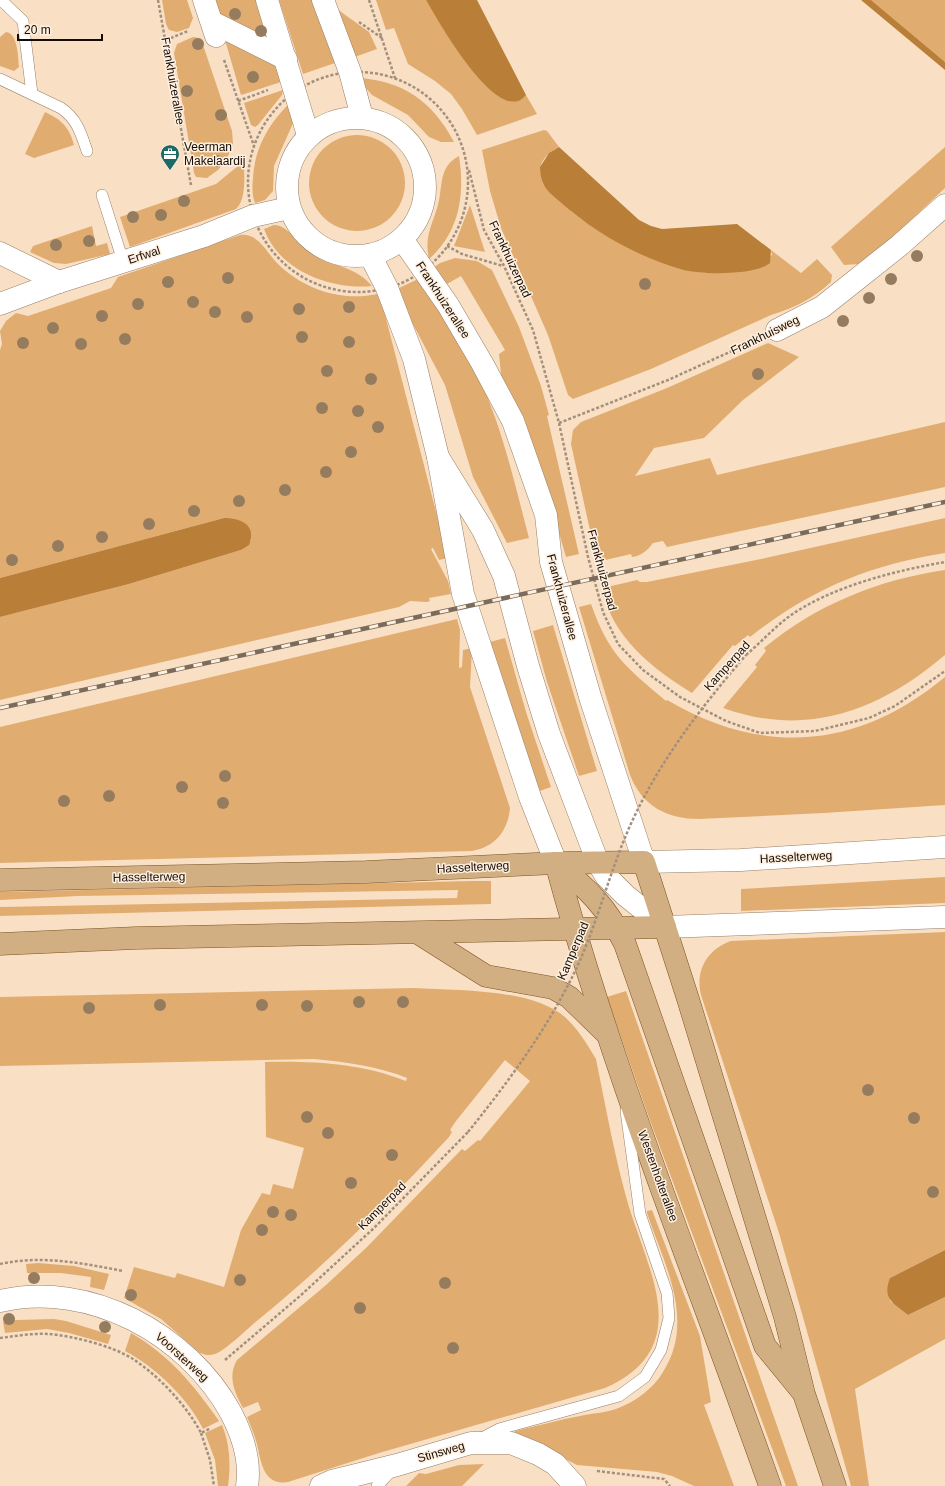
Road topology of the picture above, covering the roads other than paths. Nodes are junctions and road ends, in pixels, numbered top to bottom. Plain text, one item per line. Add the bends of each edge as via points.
1 (2, 0) edge
2 (204, 0) edge
3 (267, 0) edge
4 (323, 0) edge
5 (286, 59) junction
6 (0, 79) edge
7 (32, 94) junction
8 (362, 117) junction
9 (308, 135) junction
10 (87, 150) dead end
11 (102, 196) dead end
12 (945, 205) edge
13 (289, 208) junction
14 (402, 239) junction
15 (0, 253) edge
16 (370, 255) junction
17 (124, 261) junction
18 (59, 282) junction
19 (0, 304) edge
20 (777, 330) road end
21 (438, 457) junction
22 (945, 847) edge
23 (556, 862) junction
24 (644, 862) junction
25 (598, 863) junction
26 (0, 880) edge
27 (945, 917) edge
28 (665, 927) junction
29 (618, 929) junction
30 (574, 930) junction
31 (418, 933) junction
32 (0, 944) edge
33 (607, 1035) junction
34 (624, 1085) junction
35 (0, 1301) edge
36 (804, 1394) junction
37 (472, 1443) junction
38 (397, 1465) junction
39 (247, 1486) edge
40 (321, 1486) edge
41 (377, 1486) edge
42 (575, 1486) edge
43 (770, 1486) edge
44 (835, 1486) edge

1 - 7 lane via 23,21
2 - 5 main road via 215,32
3 - 5 main road
4 - 8 main road via 350,72
5 - 9 main road
6 - 7 lane
7 - 10 lane via 69,113 80,128
8 - 9 main road via 333,120
8 - 14 main road via 386,123 407,138 420,159 426,188 420,216
9 - 13 main road via 293,156 286,182
11 - 17 lane
12 - 20 main road, Frankhuisweg via 900,245 822,307
13 - 16 main road via 301,230 320,247 344,256
13 - 17 main road, Erfwal via 253,216 204,236
14 - 16 main road via 387,249
14 - 24 main road, Frankhuizerallee via 448,305 513,421 545,510 551,562 594,708
15 - 18 main road
16 - 21 main road via 387,288 414,359
17 - 18 main road, Erfwal
18 - 19 main road, Erfwal
21 - 23 main road via 465,600 530,797
21 - 25 main road via 483,530 504,576 549,734
22 - 24 main road, Hasselterweg via 741,860
23 - 25 main road, Hasselterweg
23 - 26 main road, Hasselterweg via 366,872
23 - 29 main road via 598,900
23 - 30 main road, Westenholterallee
24 - 25 main road, Hasselterweg
24 - 28 main road
25 - 28 main road via 606,876 625,895
27 - 28 main road
28 - 29 main road
28 - 36 main road via 785,1317
29 - 30 main road
29 - 36 main road via 765,1346
30 - 31 main road
30 - 33 main road, Westenholterallee
31 - 32 main road via 136,938
31 - 33 main road via 486,976 553,988 569,997
33 - 34 main road, Westenholterallee
34 - 37 lane via 629,1146 640,1214 667,1293 669,1318 661,1350 645,1377 619,1396 499,1429
34 - 43 main road, Westenholterallee
35 - 39 main road, Voorsterweg via 26,1297 60,1297 92,1303 149,1328 169,1342 206,1376 233,1417 243,1438 249,1472
36 - 44 main road
37 - 38 main road, Stinsweg
37 - 42 main road, Stinsweg via 511,1444 538,1454 555,1464
38 - 40 main road, Stinsweg
38 - 41 lane

